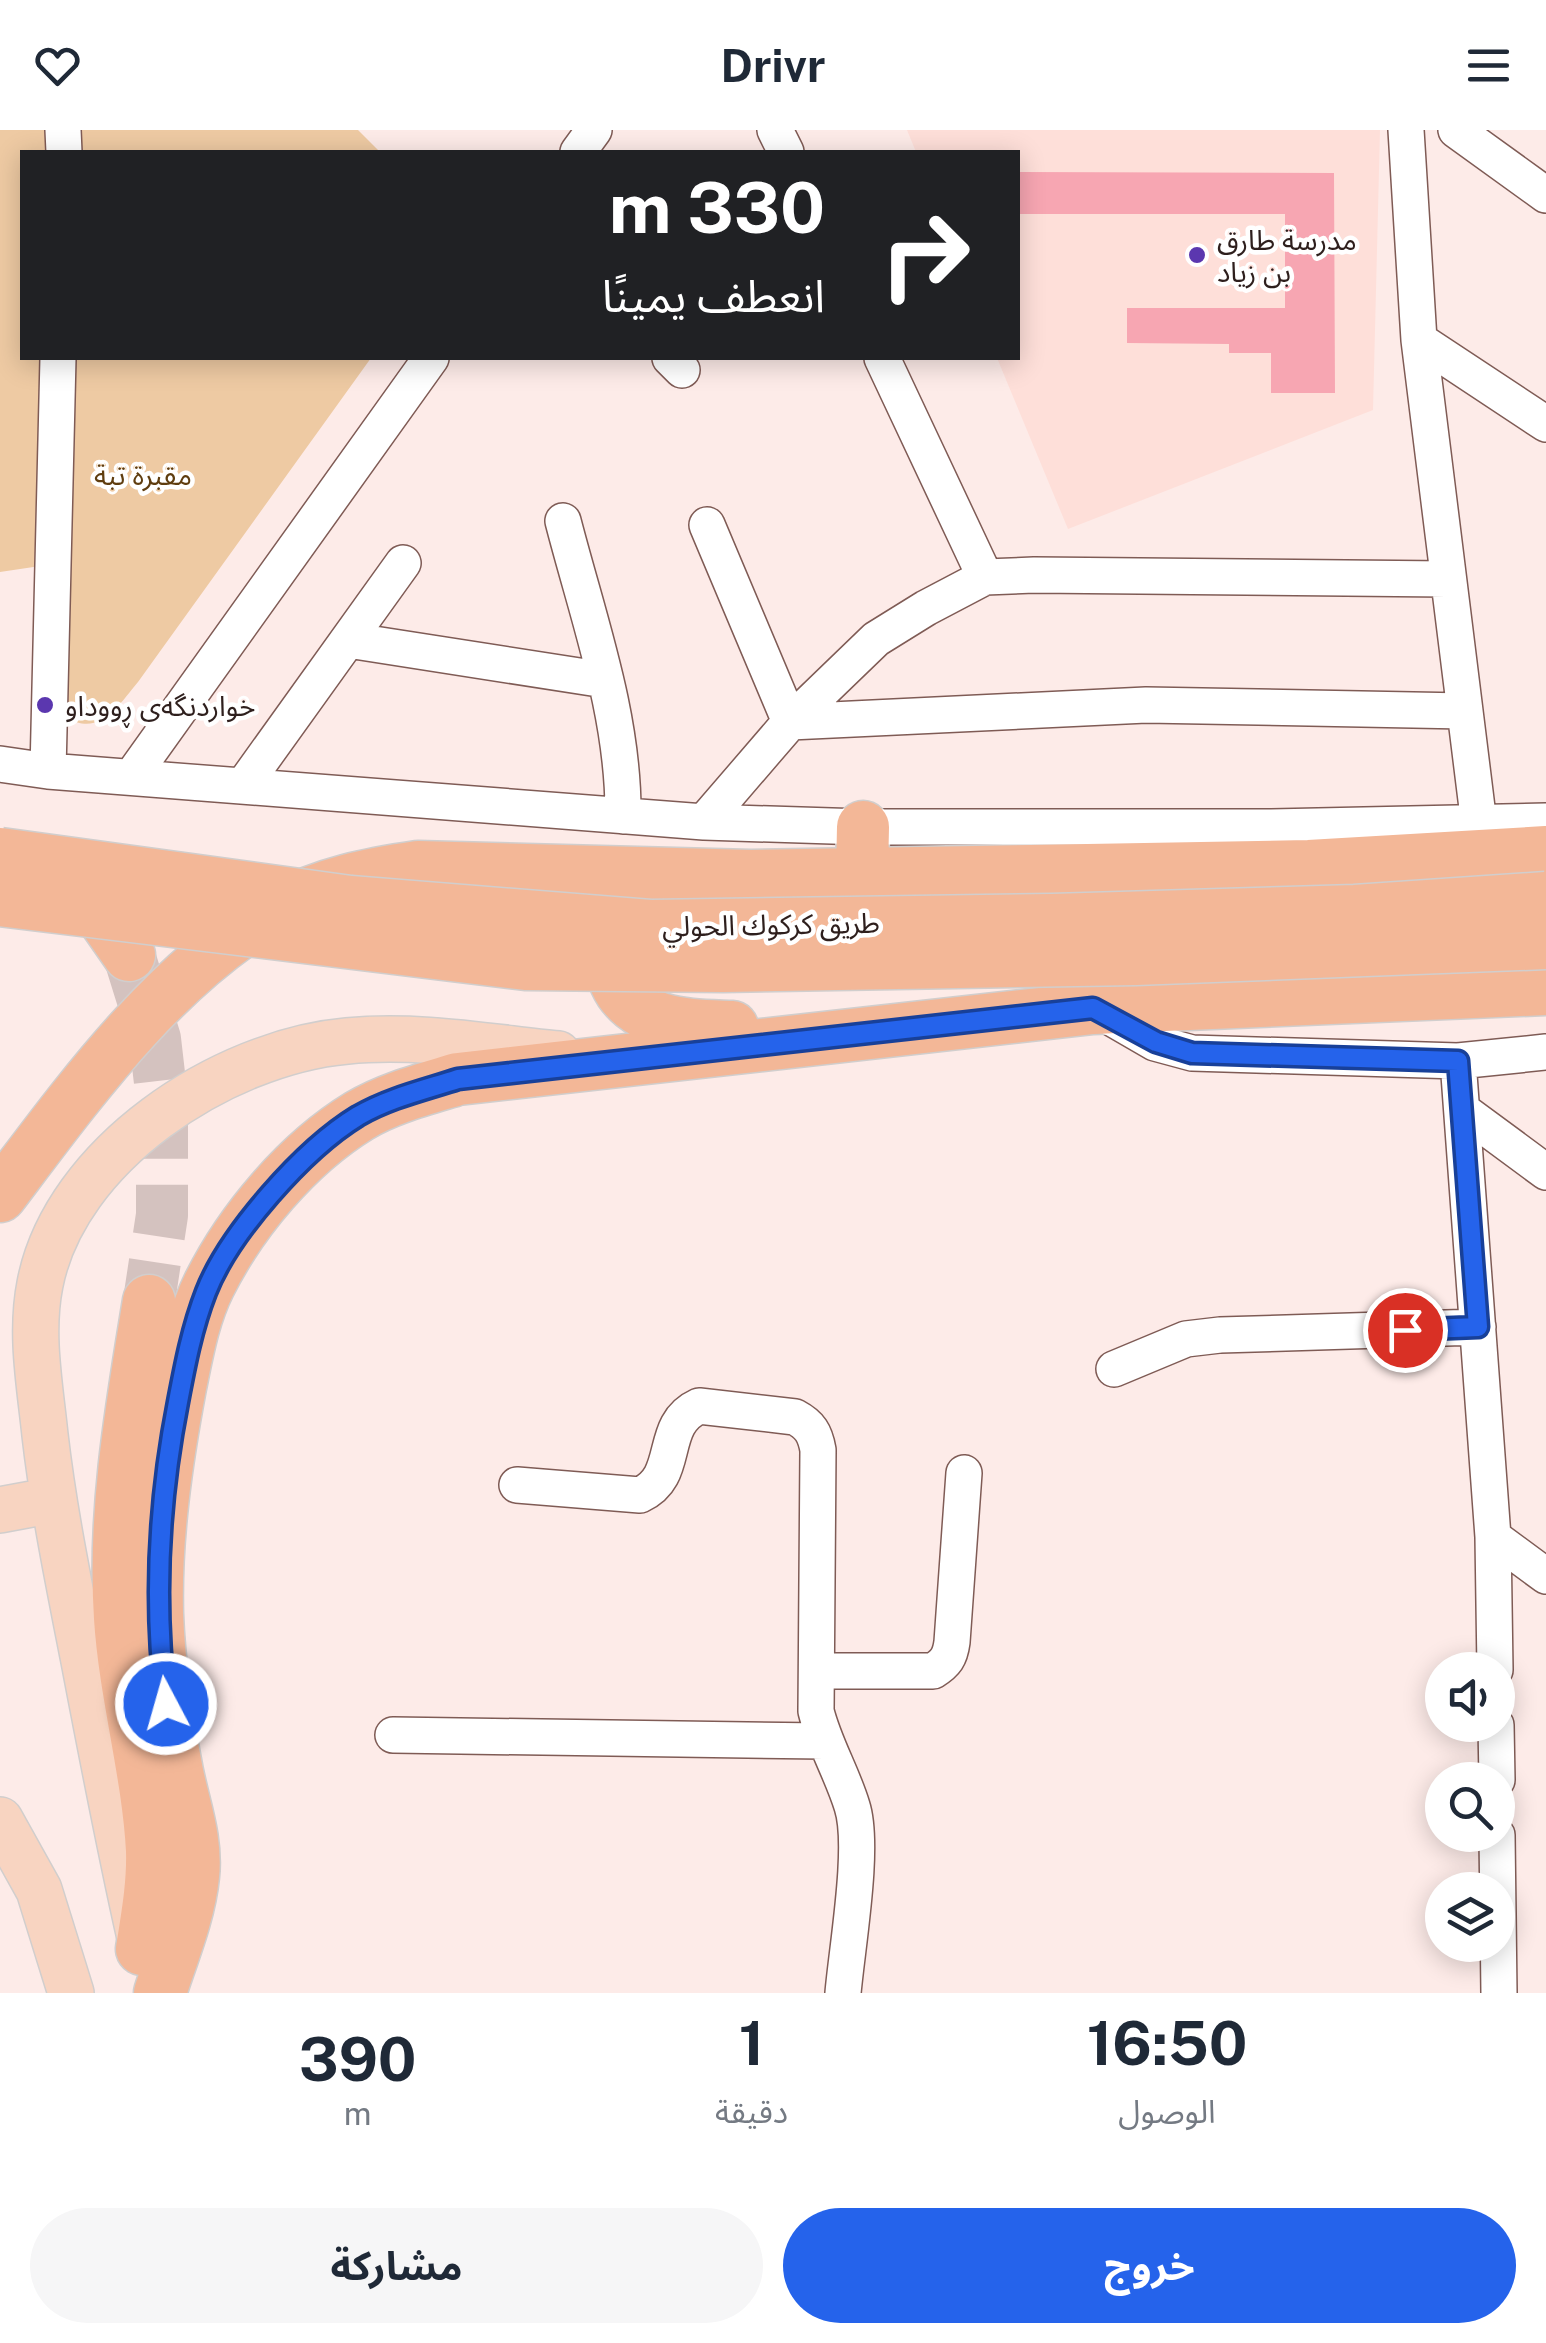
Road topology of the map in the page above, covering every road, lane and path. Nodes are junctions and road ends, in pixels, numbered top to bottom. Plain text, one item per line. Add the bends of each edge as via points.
1 (1406, 130) edge
2 (1456, 130) edge
3 (1546, 195) edge
4 (1418, 340) junction
5 (58, 360) edge
6 (430, 360) edge
7 (883, 360) edge
8 (1546, 424) edge
9 (563, 521) dead end
10 (707, 525) dead end
11 (403, 563) dead end
12 (985, 578) junction
13 (1447, 578) junction
14 (348, 640) junction
15 (605, 680) junction
16 (1465, 711) junction
17 (790, 722) junction
18 (0, 764) edge
19 (48, 771) junction
20 (132, 776) junction
21 (243, 786) junction
22 (624, 816) junction
23 (1546, 821) edge
24 (704, 822) junction
25 (1479, 824) junction
26 (0, 830) edge
27 (863, 851) junction
28 (1546, 852) edge
29 (0, 854) edge
30 (751, 876) junction
31 (1546, 898) edge
32 (0, 900) edge
33 (1546, 943) edge
34 (129, 956) tunnel mouth
35 (1546, 989) edge
36 (1093, 1008) junction
37 (872, 1033) junction
38 (1546, 1052) edge
39 (625, 1060) junction
40 (1458, 1061) junction
41 (1462, 1110) junction
42 (1546, 1172) edge
43 (0, 1196) edge
44 (149, 1300) tunnel mouth
45 (1478, 1327) junction
46 (1114, 1369) dead end
47 (964, 1473) dead end
48 (517, 1484) dead end
49 (53, 1500) junction
50 (0, 1510) edge
51 (1493, 1537) junction
52 (1546, 1576) edge
53 (1495, 1652) edge
54 (818, 1670) junction
55 (393, 1735) dead end
56 (824, 1742) junction
57 (0, 1820) edge
58 (1497, 1852) edge
59 (19, 1880) edge
60 (152, 1978) edge
61 (71, 1993) edge
62 (843, 1993) edge
63 (1499, 1993) edge

1 - 4 street
2 - 3 street
4 - 8 street
4 - 13 street
5 - 19 street
6 - 20 street
7 - 12 street
9 - 15 street
10 - 17 street
11 - 14 street
12 - 13 street
12 - 17 street via 876,639
13 - 16 street
14 - 15 street
14 - 21 street
15 - 22 street via 621,751
16 - 17 street via 1146,705
16 - 25 street
17 - 24 street
18 - 19 street
19 - 20 street
20 - 21 street
21 - 22 street
22 - 24 street
23 - 25 street
24 - 27 street
25 - 27 street via 1271,827
26 - 34 highway via 48,858 97,909
27 - 28 highway via 1309,866
27 - 30 highway
29 - 31 highway, طريق كركوك الحولي, bridge via 350,902 650,926 1298,913
30 - 37 highway via 674,894 636,912 611,952 609,966 623,995 658,1019 682,1023
30 - 43 highway via 418,868 325,887 241,932 165,998 92,1076
32 - 33 highway, طريق كركوك الحولي, bridge via 526,964 1116,960
35 - 36 highway
36 - 37 highway
36 - 40 street via 1192,1053
37 - 39 highway
38 - 40 street
39 - 49 main road via 395,1038 344,1041 246,1066 158,1117 92,1178 68,1211 40,1284 37,1364
39 - 60 highway via 458,1079 361,1115 322,1142 268,1200 207,1288 191,1336 158,1530 163,1679 193,1835 194,1875 186,1911
40 - 41 street
41 - 42 street
41 - 45 street
44 - 60 highway via 132,1407 120,1617 152,1852
45 - 46 street via 1220,1335 1186,1339
45 - 51 street
47 - 54 street via 952,1642 944,1664 933,1671
48 - 54 street via 640,1495 654,1489 677,1422 699,1406 808,1424 818,1450
49 - 50 main road
49 - 60 main road
51 - 52 street
51 - 53 street
54 - 56 street via 816,1711
55 - 56 street
56 - 62 street via 854,1808
57 - 59 main road
58 - 63 street
59 - 61 main road

